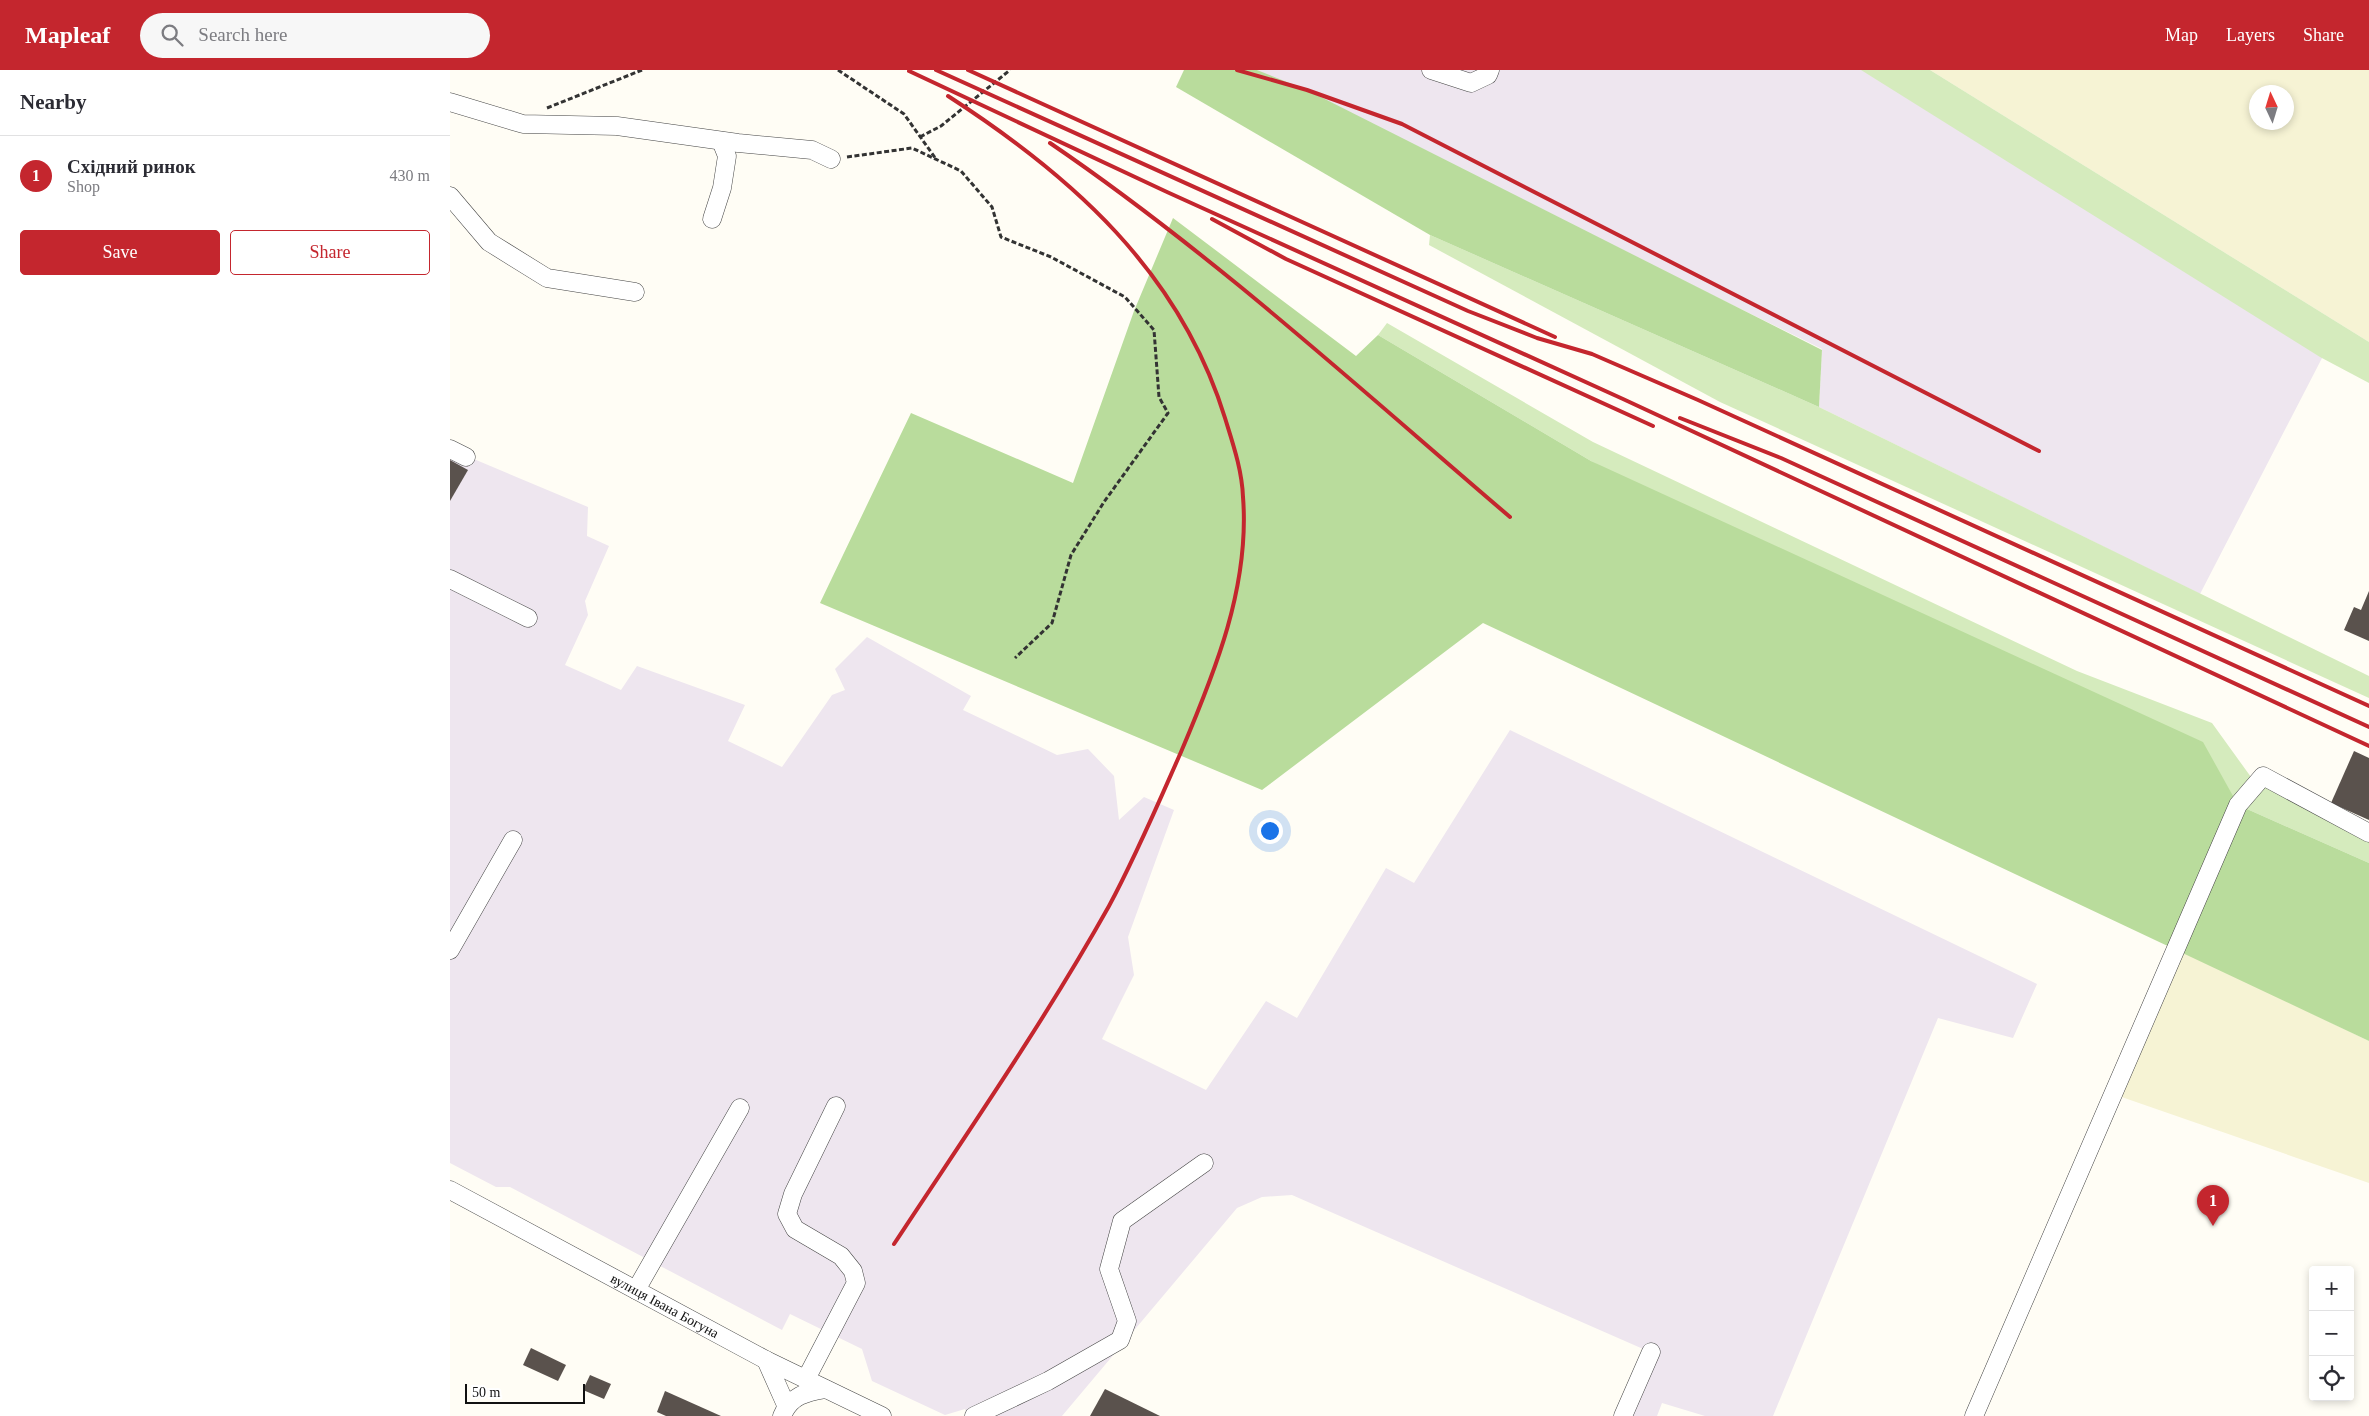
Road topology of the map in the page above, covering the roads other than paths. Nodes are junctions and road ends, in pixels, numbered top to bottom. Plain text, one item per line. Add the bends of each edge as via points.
1 (1431, 70) edge
2 (1490, 70) edge
3 (450, 102) edge
4 (721, 141) junction
5 (831, 159) road end
6 (450, 196) edge
7 (712, 219) dead end
8 (635, 292) dead end
9 (450, 449) edge
10 (466, 457) dead end
11 (450, 580) edge
12 (528, 618) dead end
13 (2369, 834) edge
14 (513, 840) dead end
15 (450, 950) edge
16 (836, 1106) dead end
17 (740, 1108) dead end
18 (1204, 1163) dead end
19 (450, 1190) edge
20 (636, 1290) junction
21 (1651, 1352) dead end
22 (766, 1360) junction
23 (806, 1379) junction
24 (825, 1389) junction
25 (843, 1397) junction
26 (784, 1410) edge
27 (857, 1416) edge
28 (882, 1416) edge
29 (974, 1416) edge
30 (1623, 1416) edge
31 (1974, 1416) edge

1 - 2 street via 1470,83 1488,75
3 - 4 street via 523,124 617,126
4 - 5 street via 812,150
4 - 7 street via 727,156 722,188
6 - 8 street via 489,242 548,278
9 - 10 street
11 - 12 street
13 - 31 street via 2263,776 2238,804
14 - 15 street
16 - 23 street via 793,1194 787,1214 795,1230 841,1256 853,1271 856,1283
17 - 20 street
18 - 29 street via 1122,1221 1109,1269 1127,1321 1120,1340 1048,1381
19 - 20 street, вулиця Івана Богуна
20 - 22 street, вулиця Івана Богуна
21 - 30 street
22 - 23 street, вулиця Івана Богуна
22 - 26 street
23 - 24 street, вулиця Івана Богуна
24 - 25 street, вулиця Івана Богуна
24 - 26 street via 803,1393
25 - 27 street
25 - 28 street, вулиця Івана Богуна

